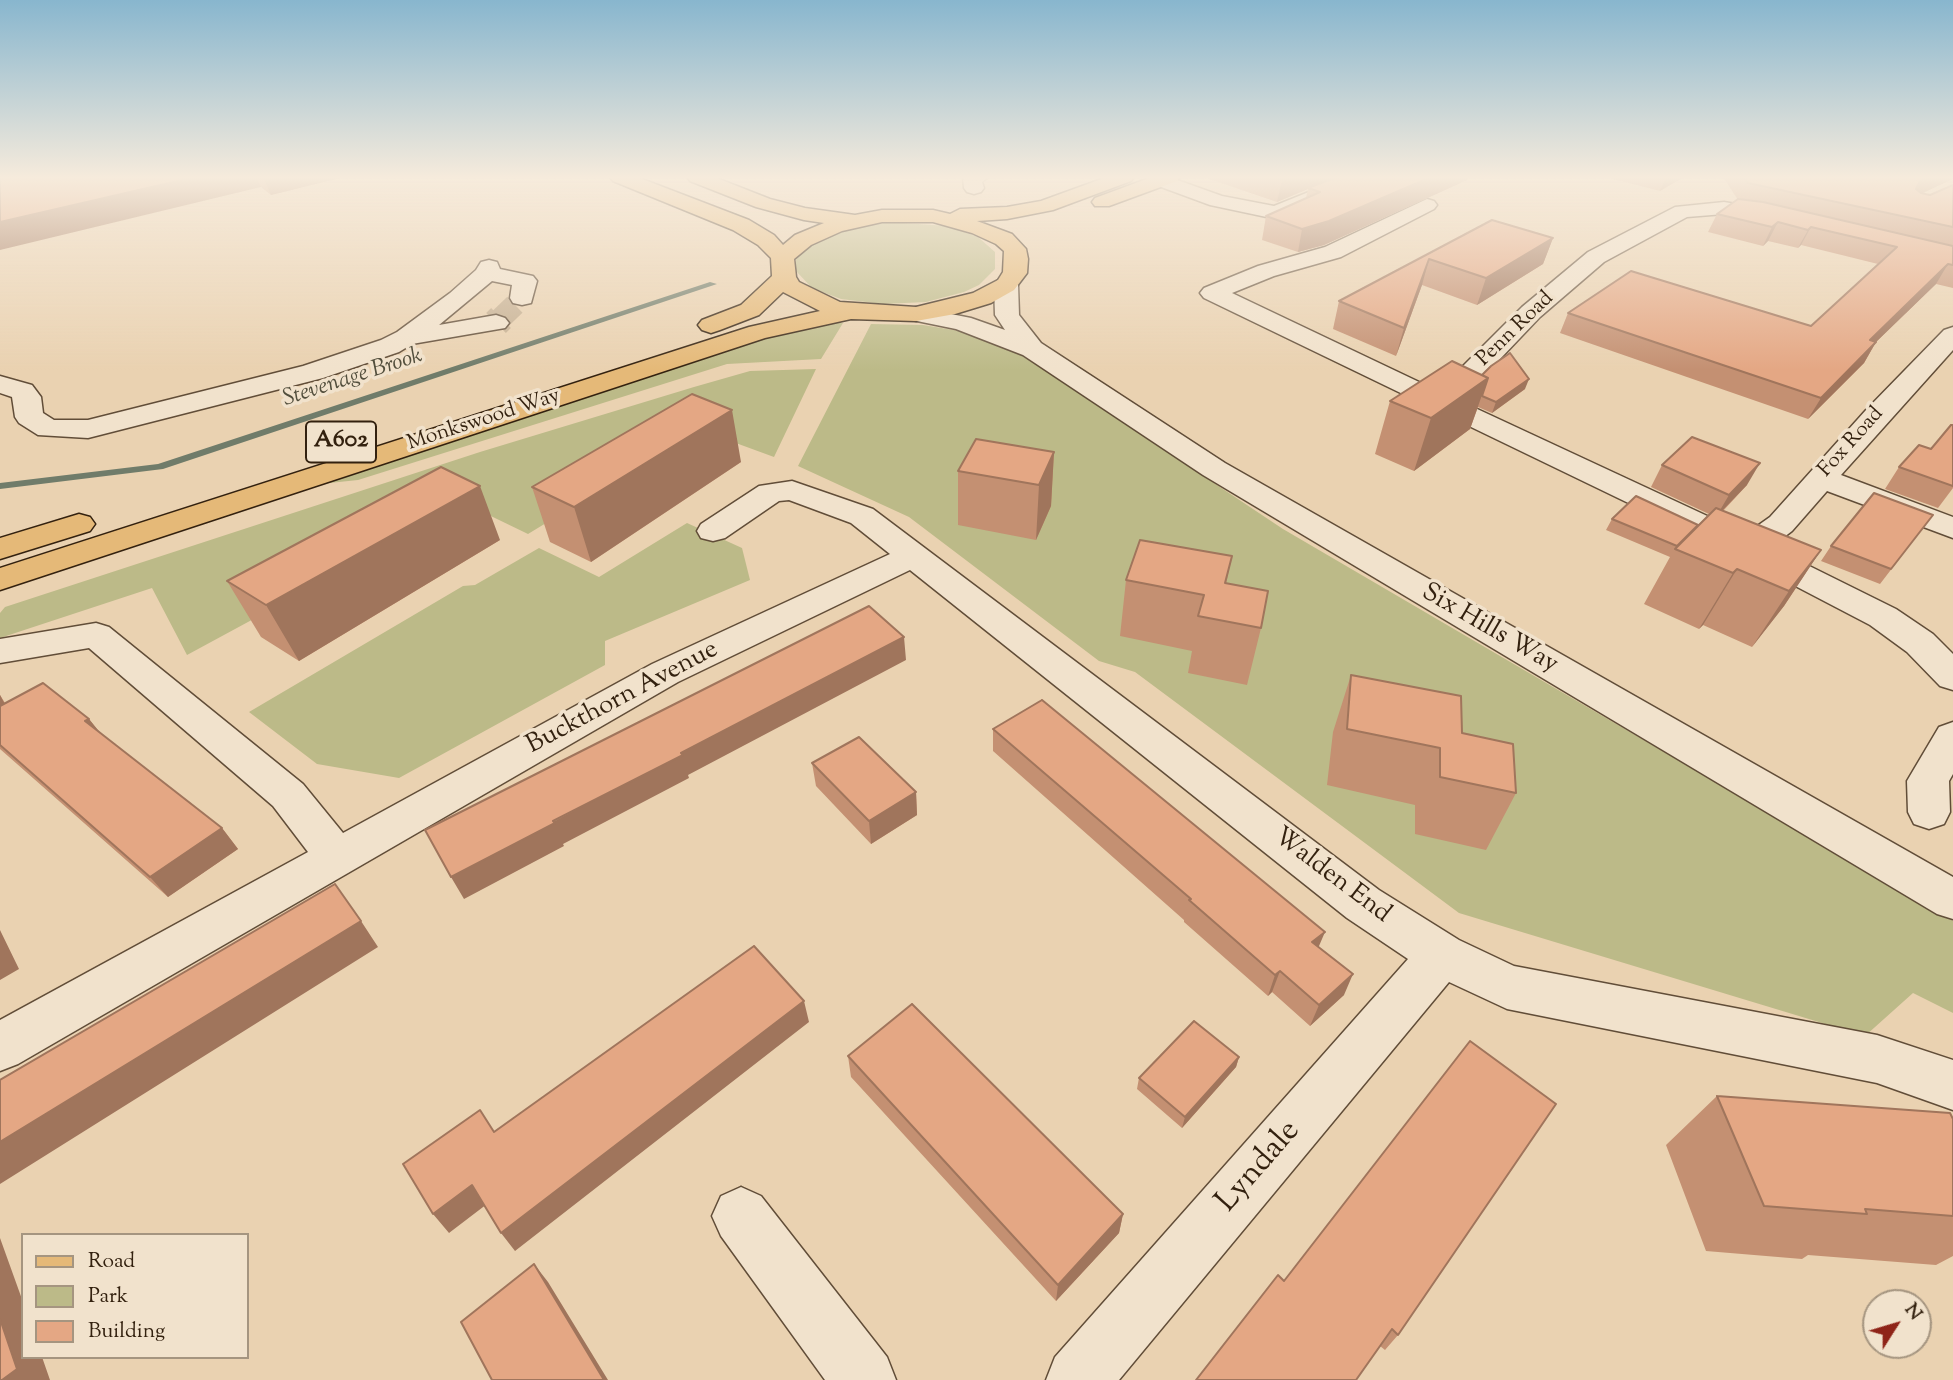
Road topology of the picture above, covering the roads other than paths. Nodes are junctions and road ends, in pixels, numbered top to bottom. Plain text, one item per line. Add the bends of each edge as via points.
1 (767, 241) edge
2 (802, 241) edge
3 (1028, 241) edge
4 (1354, 241) edge
5 (1625, 241) edge
6 (783, 268) junction
7 (1006, 285) junction
8 (522, 299) dead end
9 (851, 312) junction
10 (916, 314) junction
11 (496, 323) tunnel mouth
12 (1953, 335) edge
13 (406, 337) junction
14 (1032, 349) junction
15 (0, 384) edge
16 (1442, 403) junction
17 (1821, 478) junction
18 (1953, 528) edge
19 (713, 531) dead end
20 (1748, 548) junction
21 (0, 549) edge
22 (915, 555) junction
23 (0, 579) edge
24 (0, 651) edge
25 (1953, 677) edge
26 (1953, 737) edge
27 (1929, 813) dead end
28 (336, 856) junction
29 (1953, 900) edge
30 (1442, 955) junction
31 (0, 1046) edge
32 (1953, 1085) edge
33 (741, 1216) dead end
34 (864, 1380) edge
35 (1078, 1380) edge

1 - 6 main road, A602
2 - 6 main road, A602
3 - 7 main road
4 - 16 street via 1212,293
5 - 16 street, Penn Road via 1596,257 1531,312
6 - 9 main road, A602 via 791,287
6 - 21 main road, Monkswood Way / A602 via 750,310 682,335
7 - 10 main road, A602 via 955,307
7 - 14 street, Six Hills Way via 1007,314
8 - 13 street via 525,281 488,270
9 - 10 main road, A602
9 - 23 main road, Monkswood Way / A602 via 758,332
10 - 14 street, Six Hills Way via 962,323
11 - 13 street
12 - 17 street, Fox Road
13 - 15 street via 313,372 88,429 48,429 29,416 22,391
14 - 29 street, Six Hills Way via 1214,469
16 - 20 street
17 - 18 street
17 - 20 street, Fox Road via 1781,524
19 - 22 street, Walden End via 770,493 792,490 862,516
20 - 25 street via 1883,617 1920,643
22 - 28 street, Buckthorn Avenue via 665,673
22 - 30 street, Walden End via 1363,904
24 - 28 street via 96,635 288,795
26 - 27 street via 1928,781
28 - 31 street, Buckthorn Avenue
30 - 32 street, Walden End via 1507,987 1877,1059
30 - 35 street, Lyndale
33 - 34 street

